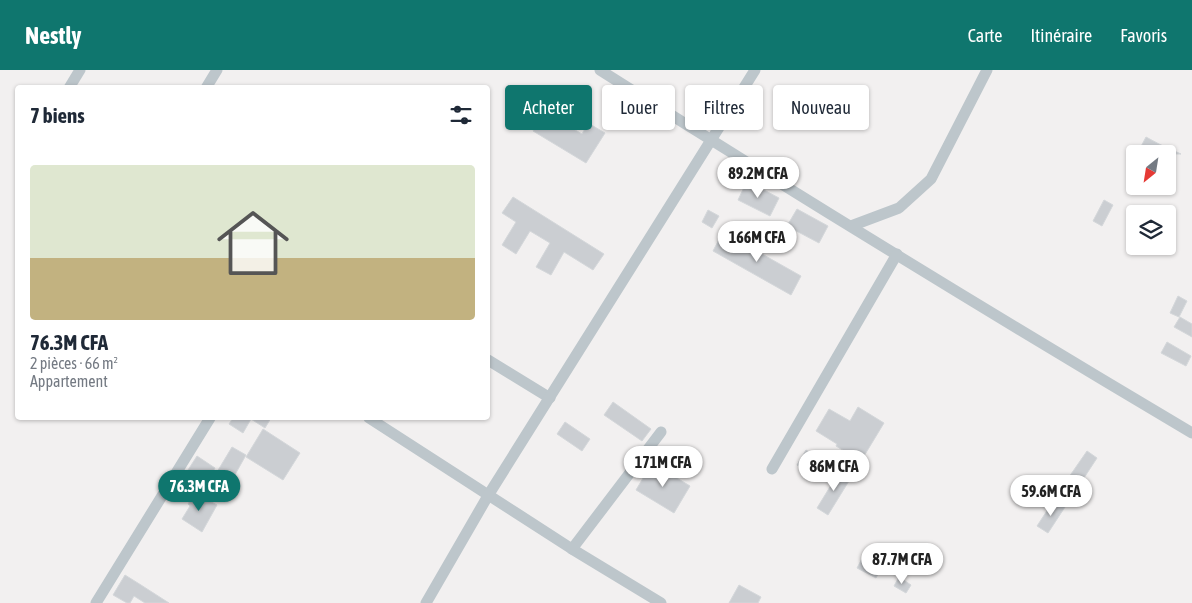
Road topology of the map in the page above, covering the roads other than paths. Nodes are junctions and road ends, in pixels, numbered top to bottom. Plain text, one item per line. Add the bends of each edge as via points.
1 (80, 70) edge
2 (217, 70) edge
3 (600, 70) edge
4 (755, 70) edge
5 (987, 70) edge
6 (71, 85) edge
7 (208, 85) edge
8 (711, 140) junction
9 (852, 226) junction
10 (897, 254) junction
11 (490, 361) edge
12 (550, 398) junction
13 (209, 420) edge
14 (372, 420) edge
15 (661, 432) dead end
16 (1192, 433) edge
17 (772, 469) dead end
18 (489, 494) junction
19 (572, 549) junction
20 (96, 603) edge
21 (426, 603) edge
22 (661, 603) edge

1 - 6 street
2 - 7 street
3 - 8 street
4 - 8 street
5 - 9 street via 931,179 899,208
8 - 9 street
8 - 12 street
9 - 10 street
10 - 16 street
10 - 17 street
11 - 12 street
12 - 18 street
13 - 20 street
14 - 18 street
15 - 19 street
18 - 19 street
18 - 21 street
19 - 22 street

